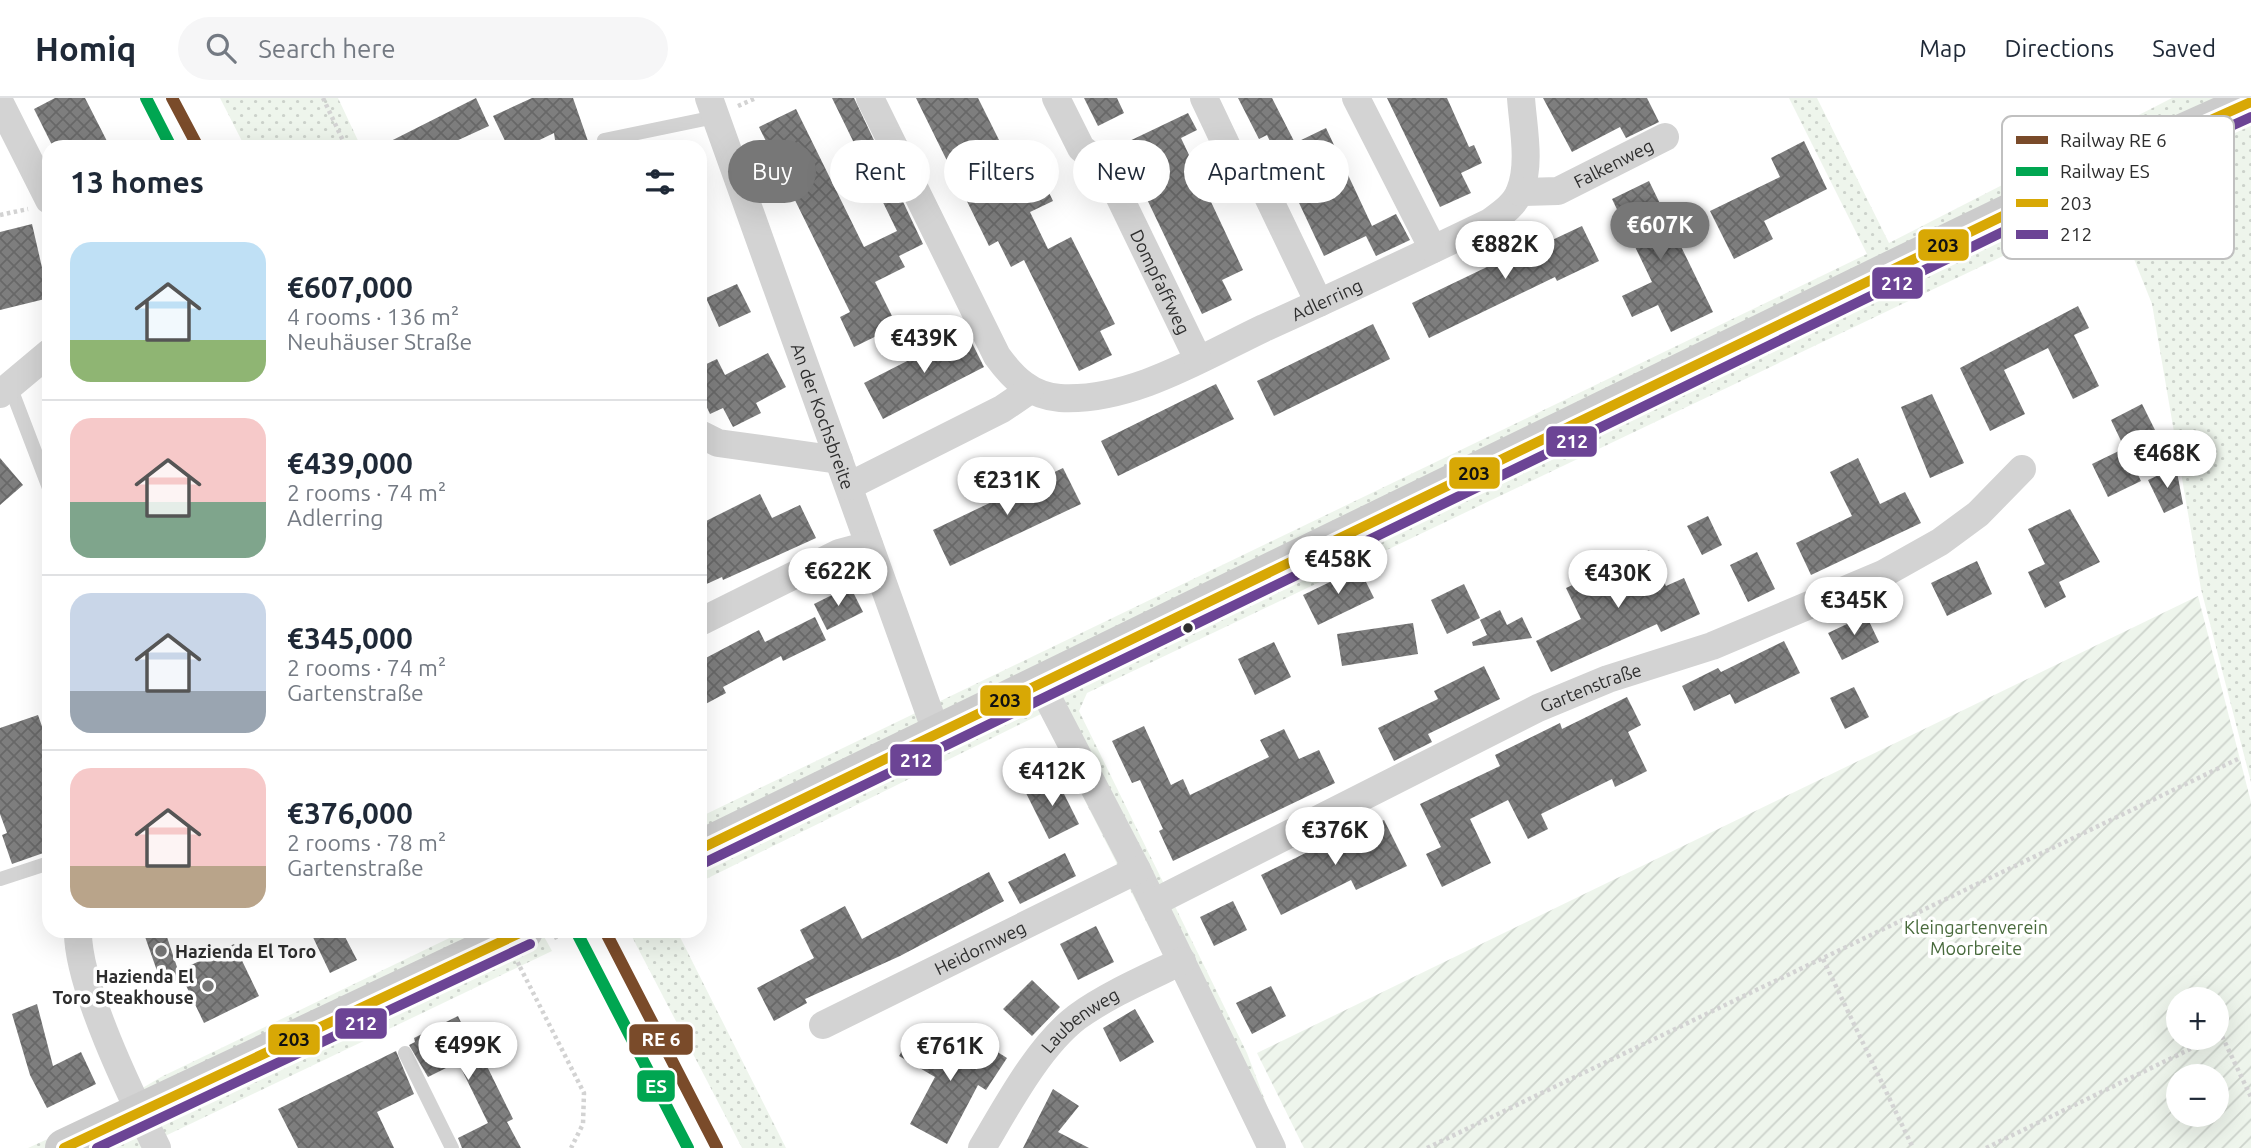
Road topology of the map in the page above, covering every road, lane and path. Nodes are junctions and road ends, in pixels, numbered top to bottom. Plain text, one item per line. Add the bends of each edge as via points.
1 (323, 98) edge
2 (870, 98) edge
3 (1056, 98) edge
4 (1204, 98) edge
5 (1356, 98) edge
6 (1521, 98) edge
7 (2251, 102) edge
8 (0, 103) edge
9 (712, 107) edge
10 (2220, 116) edge
11 (1665, 137) dead end
12 (343, 140) edge
13 (604, 140) dead end
14 (42, 186) edge
15 (1520, 191) junction
16 (2002, 217) edge
17 (1433, 249) junction
18 (1319, 303) junction
19 (42, 359) edge
20 (1198, 359) junction
21 (5, 390) edge
22 (1030, 390) junction
23 (707, 437) edge
24 (839, 460) junction
25 (2022, 468) dead end
26 (42, 472) edge
27 (849, 486) junction
28 (869, 545) junction
29 (707, 619) edge
30 (1040, 683) junction
31 (937, 734) junction
32 (2238, 759) dead end
33 (707, 846) edge
34 (42, 865) edge
35 (1138, 870) junction
36 (0, 879) edge
37 (1153, 903) junction
38 (78, 938) edge
39 (522, 949) edge
40 (1823, 959) junction
41 (1182, 961) junction
42 (823, 1026) dead end
43 (2188, 1050) edge
44 (2229, 1050) edge
45 (405, 1053) dead end
46 (2251, 1097) edge
47 (140, 1113) junction
48 (64, 1148) edge
49 (157, 1148) edge
50 (452, 1148) edge
51 (571, 1148) edge
52 (982, 1148) edge
53 (1272, 1148) edge
54 (1427, 1148) edge
55 (1913, 1148) edge
56 (1986, 1148) edge

1 - 12 path
2 - 22 street, Adlerring via 997,356 1011,376
3 - 20 street, Dompfaffweg via 1082,148 1105,167
4 - 18 street via 1231,155 1257,174
5 - 17 street
6 - 15 street via 1525,162
7 - 10 main road
8 - 14 street
9 - 13 lane
9 - 24 street, An der Kochsbreite
11 - 15 street, Falkenweg via 1558,191
15 - 17 street, Adlerring via 1510,207 1490,222
16 - 30 main road
17 - 18 street, Adlerring
18 - 20 street, Adlerring
19 - 21 street
20 - 22 street, Adlerring via 1149,381 1085,398 1057,398
21 - 26 lane
22 - 27 street via 1002,409
23 - 24 street via 719,443
24 - 27 street, An der Kochsbreite
25 - 37 street, Gartenstraße via 1978,514 1883,574 1712,646 1608,678 1538,708
27 - 28 street, An der Kochsbreite
28 - 29 street via 839,553
28 - 31 street, An der Kochsbreite
30 - 31 main road
30 - 35 street
31 - 33 main road
32 - 40 path
34 - 36 lane
35 - 37 street
35 - 42 street, Heidornweg
37 - 41 street
38 - 47 street via 90,989
39 - 47 main road
39 - 51 path via 583,1093 583,1124
40 - 54 path
40 - 55 path
41 - 52 street, Laubenweg via 1076,1018 1016,1091
41 - 53 street
43 - 56 path
44 - 46 path
45 - 50 lane
47 - 48 main road
47 - 49 street

